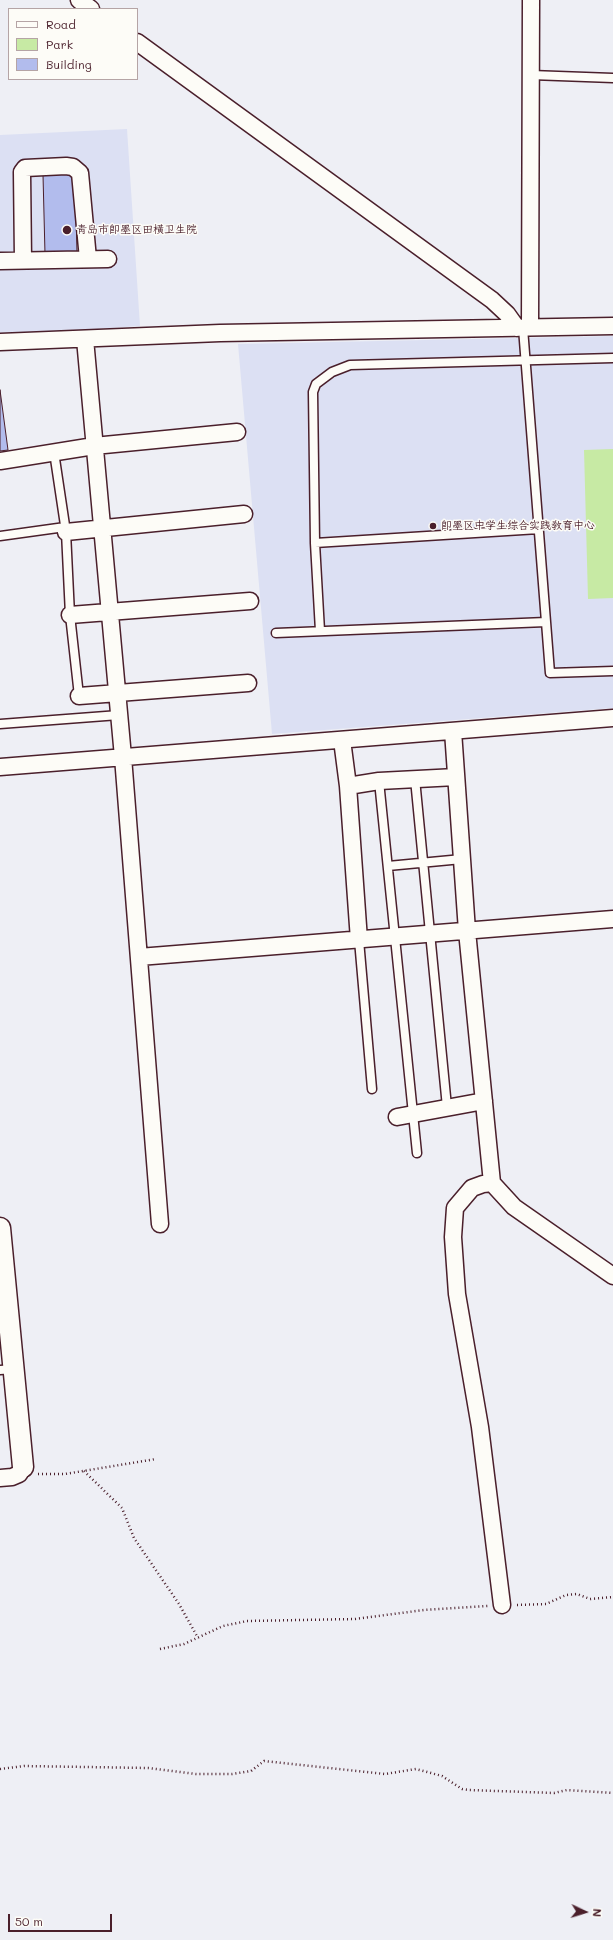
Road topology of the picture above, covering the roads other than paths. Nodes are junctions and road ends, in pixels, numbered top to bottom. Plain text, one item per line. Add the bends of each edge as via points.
1 (79, 0) edge
2 (531, 0) edge
3 (90, 8) edge
4 (138, 43) edge
5 (532, 75) junction
6 (613, 78) edge
7 (88, 259) junction
8 (108, 259) dead end
9 (23, 260) junction
10 (0, 261) edge
11 (613, 326) edge
12 (523, 328) junction
13 (85, 338) junction
14 (0, 342) edge
15 (613, 358) edge
16 (526, 360) junction
17 (237, 432) dead end
18 (94, 446) junction
19 (54, 452) junction
20 (0, 461) edge
21 (244, 514) dead end
22 (101, 528) junction
23 (539, 529) junction
24 (66, 530) junction
25 (0, 536) edge
26 (315, 543) junction
27 (250, 601) dead end
28 (110, 612) junction
29 (70, 615) junction
30 (546, 622) junction
31 (320, 631) junction
32 (276, 633) dead end
33 (613, 671) edge
34 (248, 683) dead end
35 (117, 693) junction
36 (79, 696) joint
37 (119, 715) junction
38 (613, 718) edge
39 (0, 724) edge
40 (453, 731) junction
41 (342, 740) junction
42 (123, 757) junction
43 (0, 767) edge
44 (456, 777) junction
45 (415, 779) junction
46 (379, 781) junction
47 (348, 786) junction
48 (462, 859) junction
49 (423, 862) junction
50 (388, 866) junction
51 (613, 920) edge
52 (467, 931) junction
53 (430, 934) junction
54 (394, 937) junction
55 (360, 940) junction
56 (139, 957) junction
57 (372, 1089) dead end
58 (484, 1101) junction
59 (447, 1108) junction
60 (413, 1114) junction
61 (397, 1117) dead end
62 (417, 1153) dead end
63 (492, 1183) junction
64 (160, 1224) dead end
65 (0, 1228) edge
66 (613, 1276) edge
67 (4, 1311) edge
68 (7, 1370) edge
69 (23, 1467) joint
70 (0, 1478) edge
71 (502, 1605) road end

1 - 3 street
2 - 5 street
4 - 12 street via 492,300
5 - 6 lane
5 - 12 street
7 - 8 street
7 - 9 street
7 - 9 street via 80,173 73,167 66,166 26,168 22,172
9 - 10 street
11 - 12 street
12 - 13 street
12 - 16 lane
13 - 14 street
13 - 18 street
15 - 16 lane
16 - 23 lane
16 - 26 lane via 350,365 332,372 316,384 313,392
17 - 18 street
18 - 19 street
18 - 22 street
19 - 20 street
19 - 24 lane
21 - 22 street
22 - 24 street
22 - 28 street
23 - 26 lane
23 - 30 lane
24 - 25 lane
24 - 29 lane
26 - 31 lane
27 - 28 street
28 - 29 street
28 - 35 street
29 - 36 lane
30 - 31 lane
30 - 33 lane via 550,673
31 - 32 lane
34 - 35 street
35 - 36 street
35 - 37 street
37 - 39 lane
37 - 42 street
38 - 40 street
40 - 41 street
40 - 44 street
41 - 42 street
41 - 47 street
42 - 43 street
42 - 56 street
44 - 45 street
44 - 48 street
45 - 46 street
45 - 49 lane
46 - 47 street
46 - 50 lane
47 - 55 street
48 - 49 lane
48 - 52 street
49 - 50 lane
49 - 53 lane
50 - 54 lane
51 - 52 street
52 - 53 street
52 - 58 street
53 - 54 street
53 - 59 lane
54 - 55 street
54 - 60 lane
55 - 56 street
55 - 57 lane
56 - 64 street
58 - 59 street
58 - 63 street
59 - 60 street
60 - 61 street
60 - 62 lane
63 - 66 street via 514,1207
63 - 71 street via 472,1188 455,1208 453,1237 457,1294 480,1427
65 - 67 street
67 - 68 street
68 - 69 street
69 - 70 street via 19,1474

